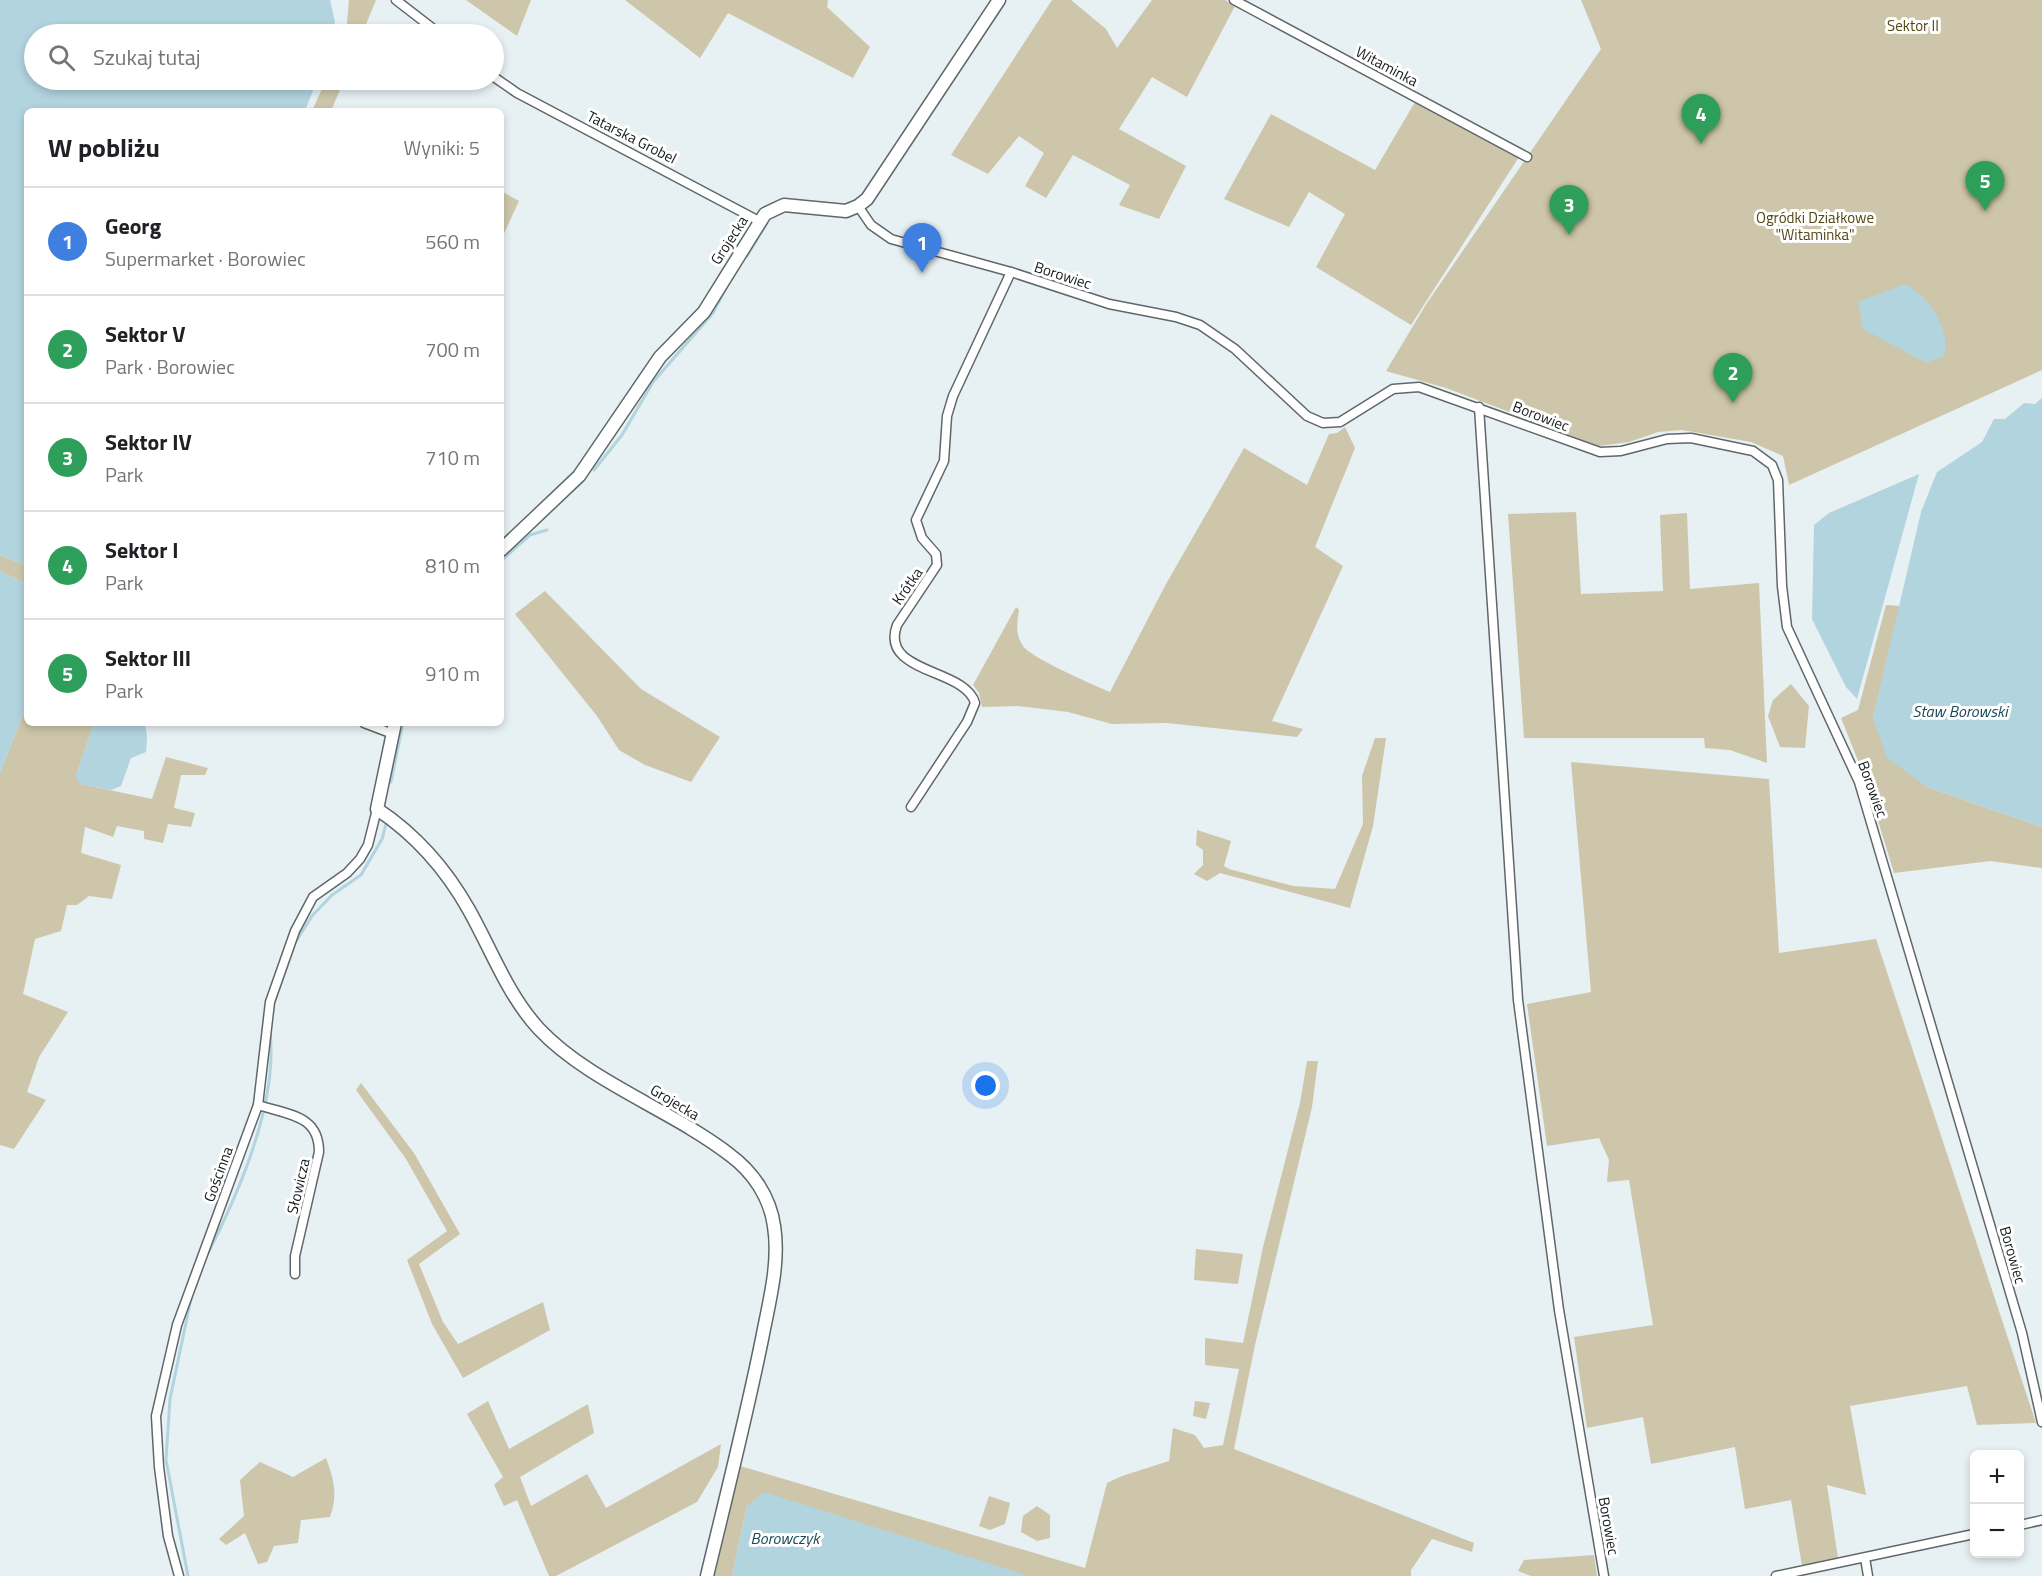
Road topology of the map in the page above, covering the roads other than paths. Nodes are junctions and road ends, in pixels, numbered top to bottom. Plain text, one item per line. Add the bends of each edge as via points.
1 (396, 0) edge
2 (999, 0) edge
3 (1234, 0) edge
4 (427, 24) edge
5 (504, 84) edge
6 (1527, 157) dead end
7 (858, 206) junction
8 (759, 221) junction
9 (1011, 272) junction
10 (1479, 407) junction
11 (504, 547) edge
12 (379, 726) edge
13 (394, 729) edge
14 (911, 807) dead end
15 (377, 809) junction
16 (258, 1105) junction
17 (295, 1274) dead end
18 (2042, 1422) edge
19 (2042, 1520) edge
20 (2024, 1524) edge
21 (1970, 1535) edge
22 (1865, 1558) junction
23 (179, 1576) edge
24 (707, 1576) edge
25 (1604, 1576) edge
26 (1776, 1576) edge
27 (1868, 1576) edge

1 - 4 street
2 - 7 street via 891,166
3 - 6 street, Witaminka
5 - 8 street, Tatarska Grobel
7 - 8 street, Grojecka via 839,212 784,205 769,211
7 - 9 street, Borowiec via 871,225 891,239
8 - 11 street, Grojecka via 704,312 660,357 579,476
9 - 10 street, Borowiec via 1109,304 1176,317 1200,326 1235,349 1307,416 1319,422 1340,422 1387,392 1406,386
9 - 14 street, Krótka via 953,396 947,416 945,461 917,514 919,532 936,554 936,569 894,635 895,646 903,656 967,690 975,703 967,722
10 - 18 street, Borowiec via 1600,452 1691,438 1756,453 1776,472 1787,627 1858,782 2022,1333
10 - 25 street, Borowiec via 1518,1000 1559,1310
12 - 13 street
13 - 15 street
15 - 16 street, Gościnna via 368,845 360,859 313,897 295,931 270,1002
15 - 24 street, Grojecka via 412,834 446,875 516,1000 550,1040 579,1062 728,1153 751,1175 765,1197 776,1242 772,1287
16 - 17 street, Słowicza via 302,1120 315,1128 319,1139
16 - 23 street, Gościnna via 177,1325 156,1416 168,1536
19 - 20 street
21 - 22 street
22 - 26 street
22 - 27 street

